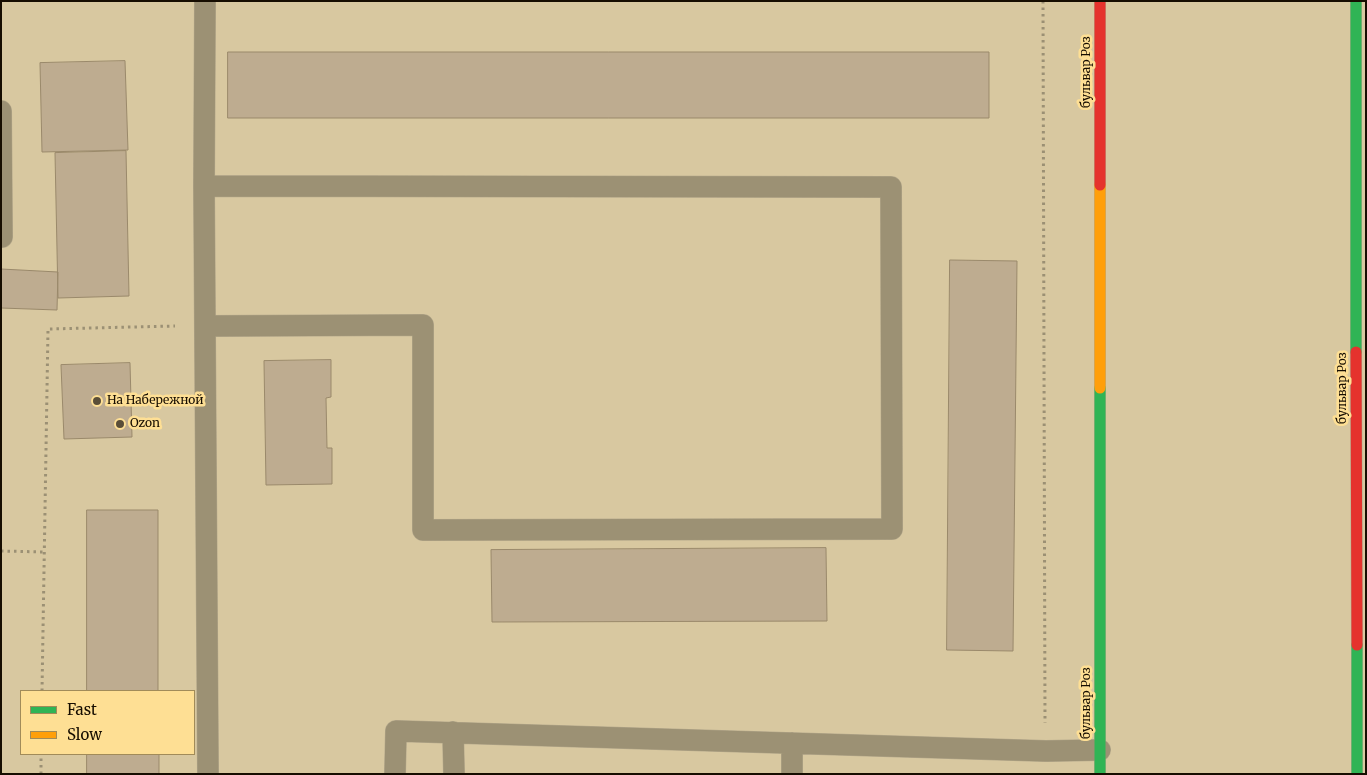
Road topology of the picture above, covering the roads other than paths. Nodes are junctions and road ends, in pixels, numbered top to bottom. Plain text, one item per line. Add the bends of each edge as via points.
1 (205, 1) edge
2 (1100, 1) edge
3 (1356, 1) edge
4 (1, 111) edge
5 (204, 186) junction
6 (2, 237) dead end
7 (205, 326) junction
8 (453, 732) junction
9 (792, 743) junction
10 (1100, 750) junction
11 (208, 774) edge
12 (395, 774) edge
13 (454, 774) edge
14 (792, 774) edge
15 (1100, 774) edge
16 (1357, 774) edge

1 - 5 lane
2 - 10 street, бульвар Роз
3 - 16 street, бульвар Роз
4 - 6 lane
5 - 7 lane
5 - 7 lane via 890,187 892,529 423,530 423,325
7 - 11 lane
8 - 9 lane
8 - 12 lane via 396,730
8 - 13 lane
9 - 10 lane
9 - 14 lane
10 - 15 street, бульвар Роз

